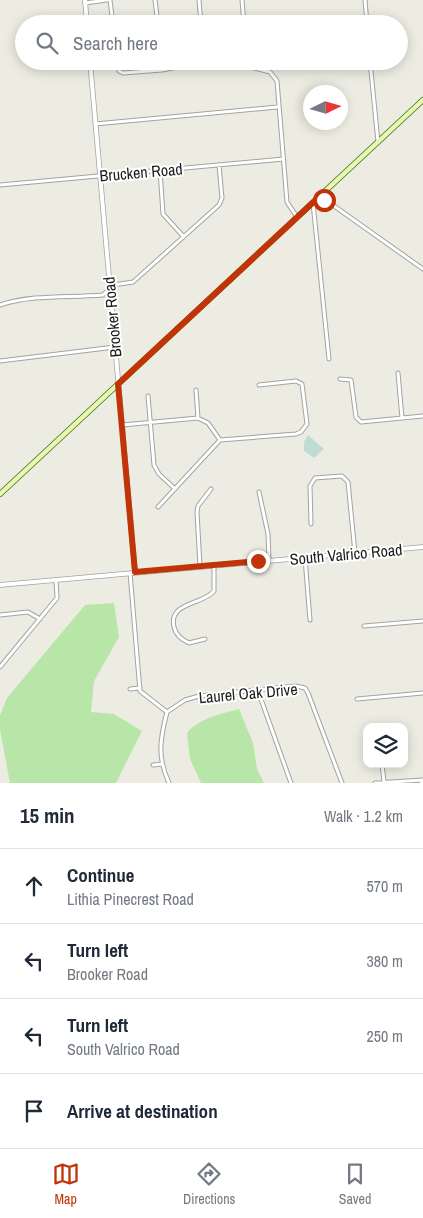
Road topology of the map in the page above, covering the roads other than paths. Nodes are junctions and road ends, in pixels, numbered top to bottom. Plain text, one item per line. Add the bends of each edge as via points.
1 (99, 0) edge
2 (109, 0) edge
3 (155, 0) edge
4 (199, 0) edge
5 (242, 0) edge
6 (365, 0) edge
7 (85, 1) edge
8 (86, 15) edge
9 (112, 15) edge
10 (157, 15) edge
11 (200, 15) edge
12 (243, 15) edge
13 (366, 15) edge
14 (91, 70) edge
15 (119, 70) edge
16 (162, 70) edge
17 (262, 70) edge
18 (371, 70) edge
19 (423, 100) edge
20 (278, 107) junction
21 (95, 124) junction
22 (378, 142) junction
23 (283, 160) junction
24 (219, 165) junction
25 (160, 170) junction
26 (100, 176) junction
27 (0, 185) edge
28 (320, 196) junction
29 (313, 202) junction
30 (297, 217) junction
31 (183, 236) junction
32 (423, 269) edge
33 (109, 290) junction
34 (0, 305) edge
35 (115, 346) junction
36 (329, 359) dead end
37 (0, 361) edge
38 (398, 373) dead end
39 (340, 379) dead end
40 (118, 384) junction
41 (259, 385) dead end
42 (196, 390) dead end
43 (148, 396) dead end
44 (423, 416) edge
45 (198, 418) junction
46 (402, 418) junction
47 (150, 423) junction
48 (122, 425) junction
49 (220, 440) junction
50 (175, 489) junction
51 (211, 489) dead end
52 (259, 492) dead end
53 (0, 494) edge
54 (158, 507) dead end
55 (311, 524) dead end
56 (423, 547) edge
57 (355, 553) junction
58 (305, 558) junction
59 (270, 560) junction
60 (214, 565) junction
61 (200, 566) junction
62 (132, 573) junction
63 (56, 580) junction
64 (0, 585) edge
65 (0, 615) edge
66 (40, 619) junction
67 (310, 620) dead end
68 (423, 621) edge
69 (364, 626) dead end
70 (205, 639) dead end
71 (0, 667) edge
72 (140, 688) junction
73 (130, 689) dead end
74 (258, 691) junction
75 (423, 693) edge
76 (357, 699) dead end
77 (167, 712) junction
78 (162, 764) junction
79 (153, 765) dead end
80 (382, 768) edge
81 (423, 781) edge
82 (384, 782) edge
83 (170, 783) edge
84 (291, 783) edge
85 (342, 783) edge
86 (375, 783) edge

1 - 2 street
1 - 7 street
2 - 9 street
3 - 10 street
4 - 11 street
5 - 12 street
6 - 13 street
7 - 8 street
14 - 21 street, Brooker Road
15 - 16 street via 123,73
17 - 20 street via 270,72 276,81
18 - 22 street
19 - 22 main road
20 - 21 street
20 - 23 street
21 - 26 street, Brooker Road
22 - 28 main road
23 - 24 street, Brucken Road
23 - 30 street via 287,202
24 - 25 street, Brucken Road
24 - 31 street via 222,198 219,205
25 - 26 street, Brucken Road
25 - 31 street via 163,214
26 - 27 street, Brucken Road
26 - 33 street, Brooker Road
28 - 29 main road
28 - 32 street
29 - 30 main road
29 - 36 street
30 - 40 main road
31 - 33 street via 133,282 113,285
33 - 34 street via 103,295 14,300
33 - 35 street, Brooker Road
35 - 37 street
35 - 40 street, Brooker Road
38 - 46 street
39 - 46 street via 348,379 353,385 358,420
40 - 48 street, Brooker Road
40 - 53 main road
41 - 49 street via 296,381 302,384 305,428 296,434
42 - 45 street
43 - 47 street
44 - 46 street
45 - 47 street
45 - 49 street via 208,423
47 - 48 street
47 - 50 street via 154,465
48 - 62 street, Brooker Road
49 - 50 street
50 - 54 street
51 - 61 street via 197,512
52 - 59 street
55 - 57 street via 310,486 315,478 342,476 348,482
56 - 57 street, South Valrico Road
57 - 58 street, South Valrico Road
58 - 59 street, South Valrico Road
58 - 67 street
59 - 60 street, South Valrico Road
60 - 61 street, South Valrico Road
60 - 70 street via 214,591 201,601 186,604 177,611 173,622 175,632 189,644
61 - 62 street, South Valrico Road
62 - 63 street, South Valrico Road
62 - 72 street
63 - 64 street, South Valrico Road
63 - 66 street via 57,598
65 - 66 street via 28,612
66 - 71 street
68 - 69 street
72 - 73 street
72 - 77 street via 142,694
74 - 77 street, Laurel Oak Drive via 199,696 185,700
74 - 84 street
74 - 85 street, Laurel Oak Drive via 296,686 305,688
75 - 76 street
77 - 78 street via 160,738
78 - 79 street
78 - 83 street
80 - 82 street
81 - 82 street
82 - 86 street

